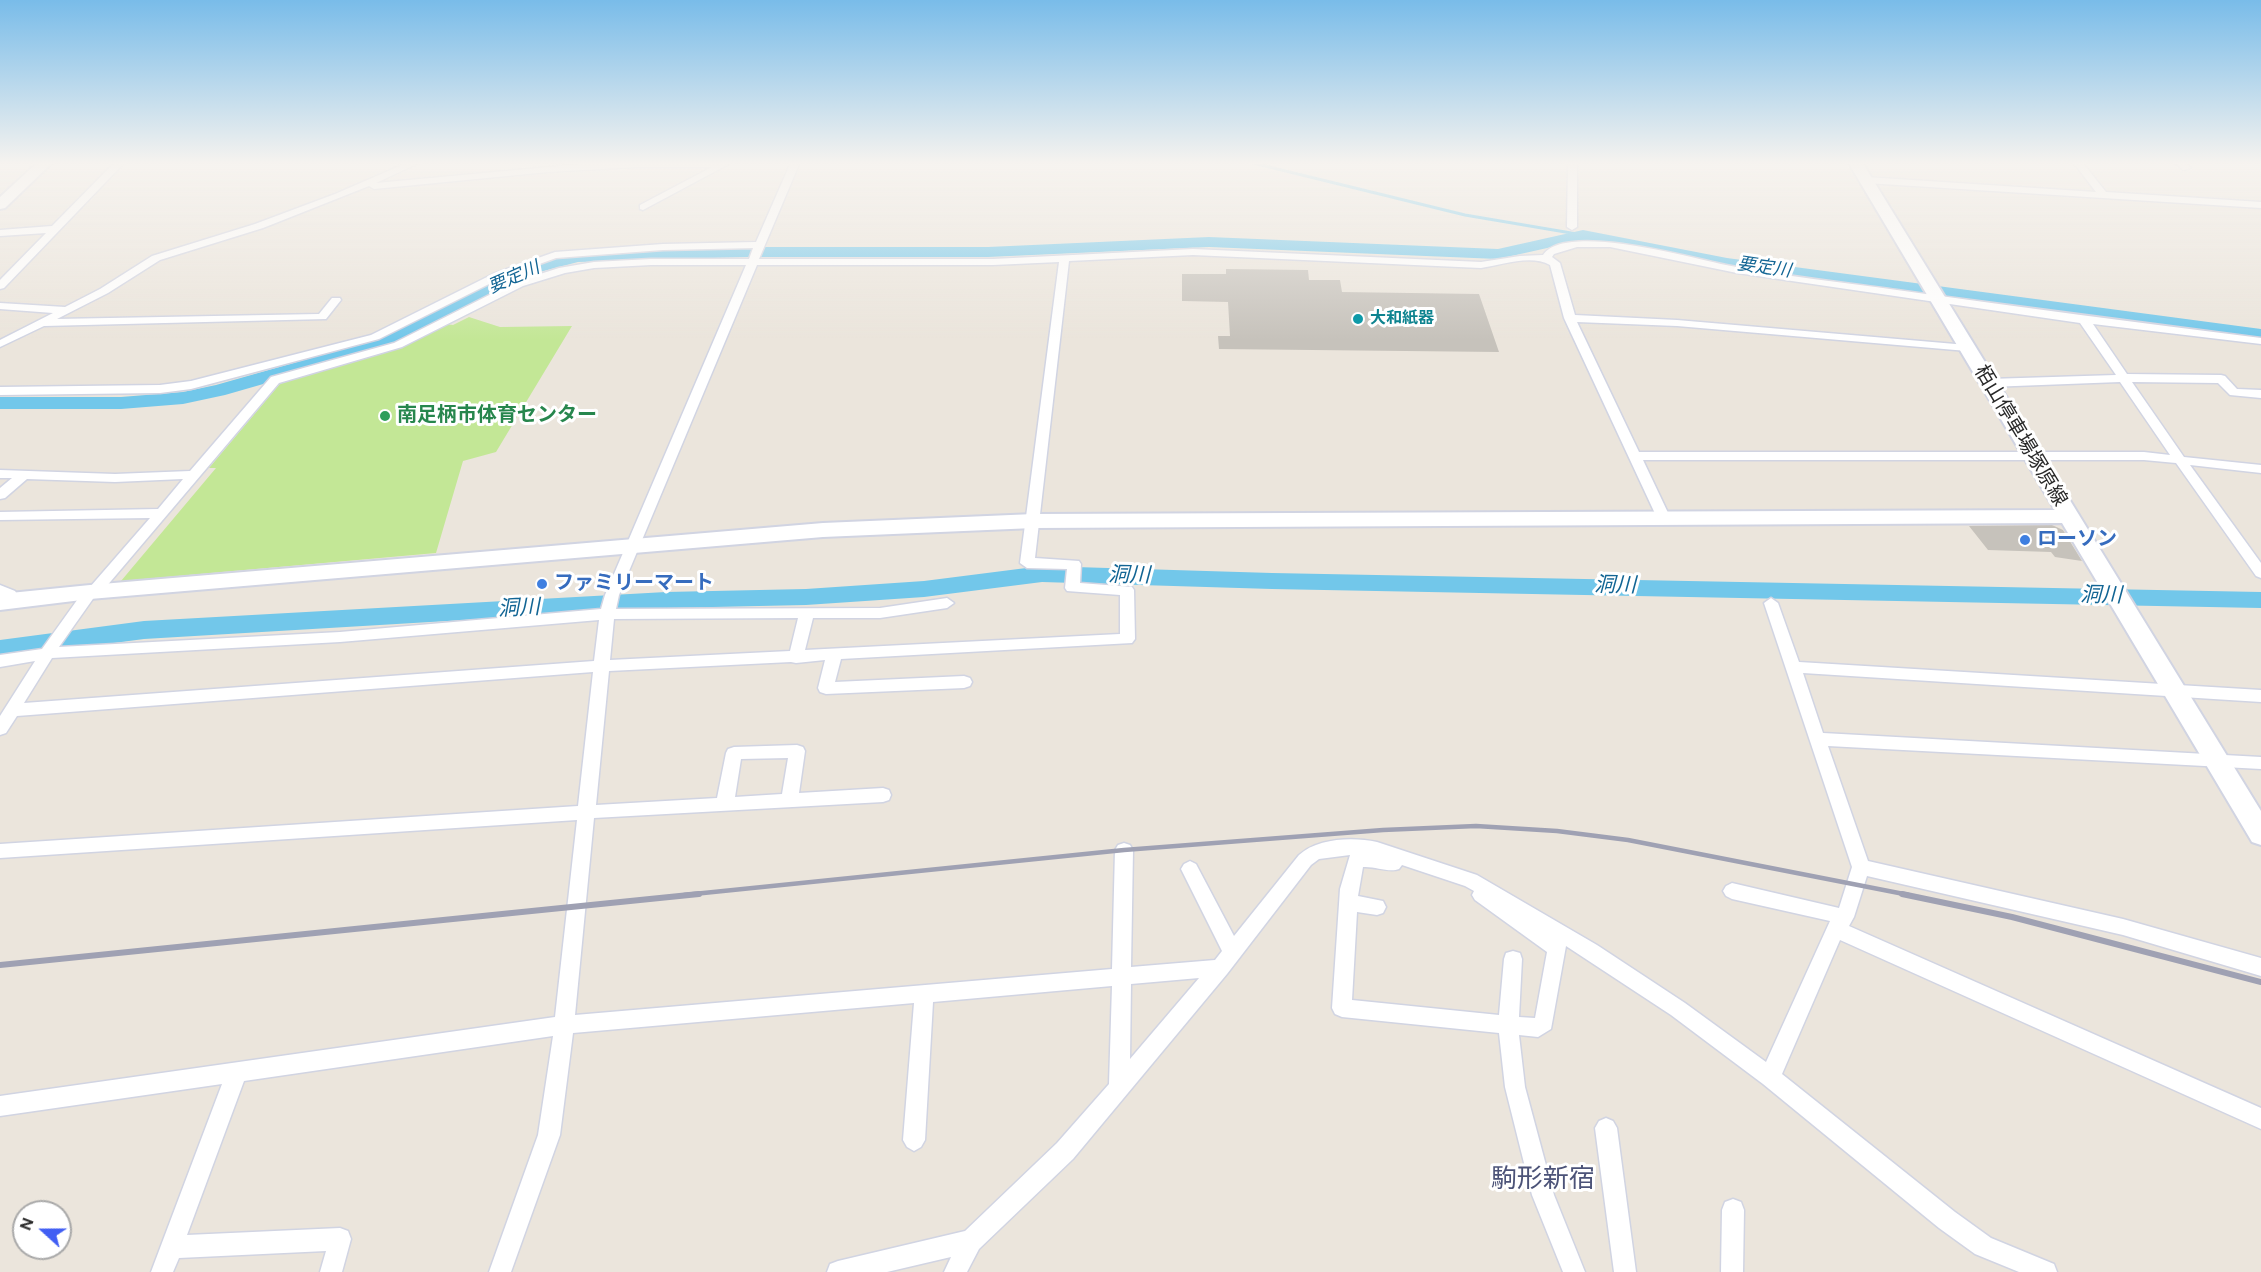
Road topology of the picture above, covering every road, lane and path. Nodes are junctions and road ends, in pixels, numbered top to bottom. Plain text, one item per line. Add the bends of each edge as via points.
1 (62, 221) edge
2 (271, 221) edge
3 (770, 221) edge
4 (1572, 221) edge
5 (1891, 221) edge
6 (1572, 227) dead end
7 (55, 229) junction
8 (0, 232) edge
9 (757, 253) junction
10 (1546, 258) junction
11 (1064, 260) junction
12 (0, 286) edge
13 (1933, 291) junction
14 (336, 300) dead end
15 (0, 306) edge
16 (66, 310) junction
17 (1570, 318) junction
18 (2084, 320) junction
19 (42, 323) junction
20 (2261, 341) edge
21 (0, 344) edge
22 (1967, 348) junction
23 (2123, 378) junction
24 (1989, 383) junction
25 (0, 391) edge
26 (2261, 394) edge
27 (2032, 455) junction
28 (1633, 456) junction
29 (2180, 459) junction
30 (2261, 469) edge
31 (0, 474) edge
32 (196, 475) junction
33 (24, 476) junction
34 (0, 495) edge
35 (162, 513) junction
36 (0, 516) edge
37 (2068, 516) junction
38 (1663, 517) junction
39 (1034, 521) junction
40 (632, 545) junction
41 (2261, 573) edge
42 (93, 592) junction
43 (2, 598) edge
44 (947, 603) dead end
45 (1772, 603) dead end
46 (607, 613) junction
47 (806, 615) junction
48 (49, 651) junction
49 (834, 655) junction
50 (795, 658) junction
51 (0, 661) edge
52 (603, 666) junction
53 (1794, 667) junction
54 (964, 682) dead end
55 (2176, 691) junction
56 (2261, 696) edge
57 (12, 710) junction
58 (0, 729) edge
59 (1818, 739) junction
60 (2217, 760) junction
61 (2261, 763) edge
62 (883, 795) dead end
63 (789, 801) junction
64 (725, 803) junction
65 (586, 812) junction
66 (2261, 834) edge
67 (1124, 850) dead end
68 (0, 851) edge
69 (1861, 867) junction
70 (1190, 869) dead end
71 (1443, 871) junction
72 (1471, 880) junction
73 (1732, 891) dead end
74 (1349, 903) junction
75 (1377, 907) dead end
76 (1840, 923) junction
77 (1232, 951) junction
78 (1513, 959) dead end
79 (2261, 966) edge
80 (1220, 968) junction
81 (1121, 975) junction
82 (924, 994) junction
83 (564, 1025) junction
84 (1508, 1027) junction
85 (237, 1071) junction
86 (1770, 1077) junction
87 (1119, 1088) junction
88 (0, 1106) edge
89 (2261, 1119) edge
90 (1606, 1128) dead end
91 (914, 1140) dead end
92 (1733, 1210) dead end
93 (971, 1241) junction
94 (170, 1247) junction
95 (162, 1272) edge
96 (332, 1272) edge
97 (500, 1272) edge
98 (838, 1272) edge
99 (955, 1272) edge
100 (1574, 1272) edge
101 (1625, 1272) edge
102 (1732, 1272) edge
103 (2046, 1272) edge

1 - 7 street
2 - 16 street via 156,258
3 - 9 street
4 - 6 street
5 - 13 street, 栢山停車場塚原線
7 - 8 street
7 - 12 street
9 - 11 street
9 - 25 street via 663,247 555,255 497,276 375,337 191,385 160,389
9 - 32 street via 562,270 519,284 398,345 275,380
9 - 40 street
10 - 11 street via 1481,265 1193,252
10 - 13 street via 1550,252 1576,244 1610,244 1737,270
10 - 17 street via 1555,263
11 - 39 street
13 - 18 street
13 - 22 street, 栢山停車場塚原線
14 - 19 street via 322,316
15 - 16 street
16 - 19 street
17 - 22 street via 1677,323
17 - 28 street
18 - 20 street
18 - 23 street
19 - 21 street
22 - 24 street, 栢山停車場塚原線
23 - 24 street
23 - 26 street via 2221,379 2234,392
23 - 29 street
24 - 27 street, 栢山停車場塚原線
27 - 28 street
27 - 29 street
27 - 37 street, 栢山停車場塚原線
28 - 38 street
29 - 30 street
29 - 41 street
31 - 33 street
32 - 33 street
32 - 35 street
33 - 34 street
35 - 36 street
35 - 42 street
37 - 38 street
37 - 55 street, 栢山停車場塚原線
38 - 39 street
39 - 40 street via 823,530
39 - 49 street via 1027,563 1074,564 1072,588 1127,590 1127,639
40 - 42 street
40 - 46 street
42 - 43 street
42 - 48 street
44 - 47 street via 880,613
45 - 53 street
46 - 47 street
46 - 48 street via 340,637
46 - 52 street
47 - 50 street
48 - 51 street
48 - 57 street
49 - 50 street
49 - 54 street via 826,688
50 - 52 street
52 - 57 street
52 - 65 street
53 - 55 street
53 - 59 street
55 - 56 street
55 - 60 street, 栢山停車場塚原線
57 - 58 street
59 - 60 street
59 - 69 street
60 - 61 street
60 - 66 street, 栢山停車場塚原線
62 - 63 street
63 - 64 street
63 - 64 street via 797,751 734,753
64 - 65 street
65 - 68 street
65 - 83 street
67 - 81 street
69 - 76 street
69 - 79 street via 2123,927
70 - 77 street
71 - 72 street
71 - 74 street via 1436,878 1376,859 1356,860 1348,889
71 - 77 street via 1360,846 1314,852
72 - 84 street via 1482,898 1557,948 1544,1023 1538,1028
72 - 86 street via 1590,951
73 - 76 street
74 - 75 street
74 - 84 street via 1342,1008
76 - 86 street
76 - 89 street
77 - 80 street
78 - 84 street
80 - 81 street
80 - 87 street
81 - 82 street
81 - 87 street
82 - 83 street
82 - 91 street
83 - 85 street
83 - 97 street via 549,1135
84 - 100 street via 1515,1088 1543,1195
85 - 88 street
85 - 94 street
86 - 103 street via 1947,1221 1983,1246
87 - 93 street via 1065,1151
90 - 101 street
92 - 102 street
93 - 98 street
93 - 99 street
94 - 95 street
94 - 96 street via 340,1239

